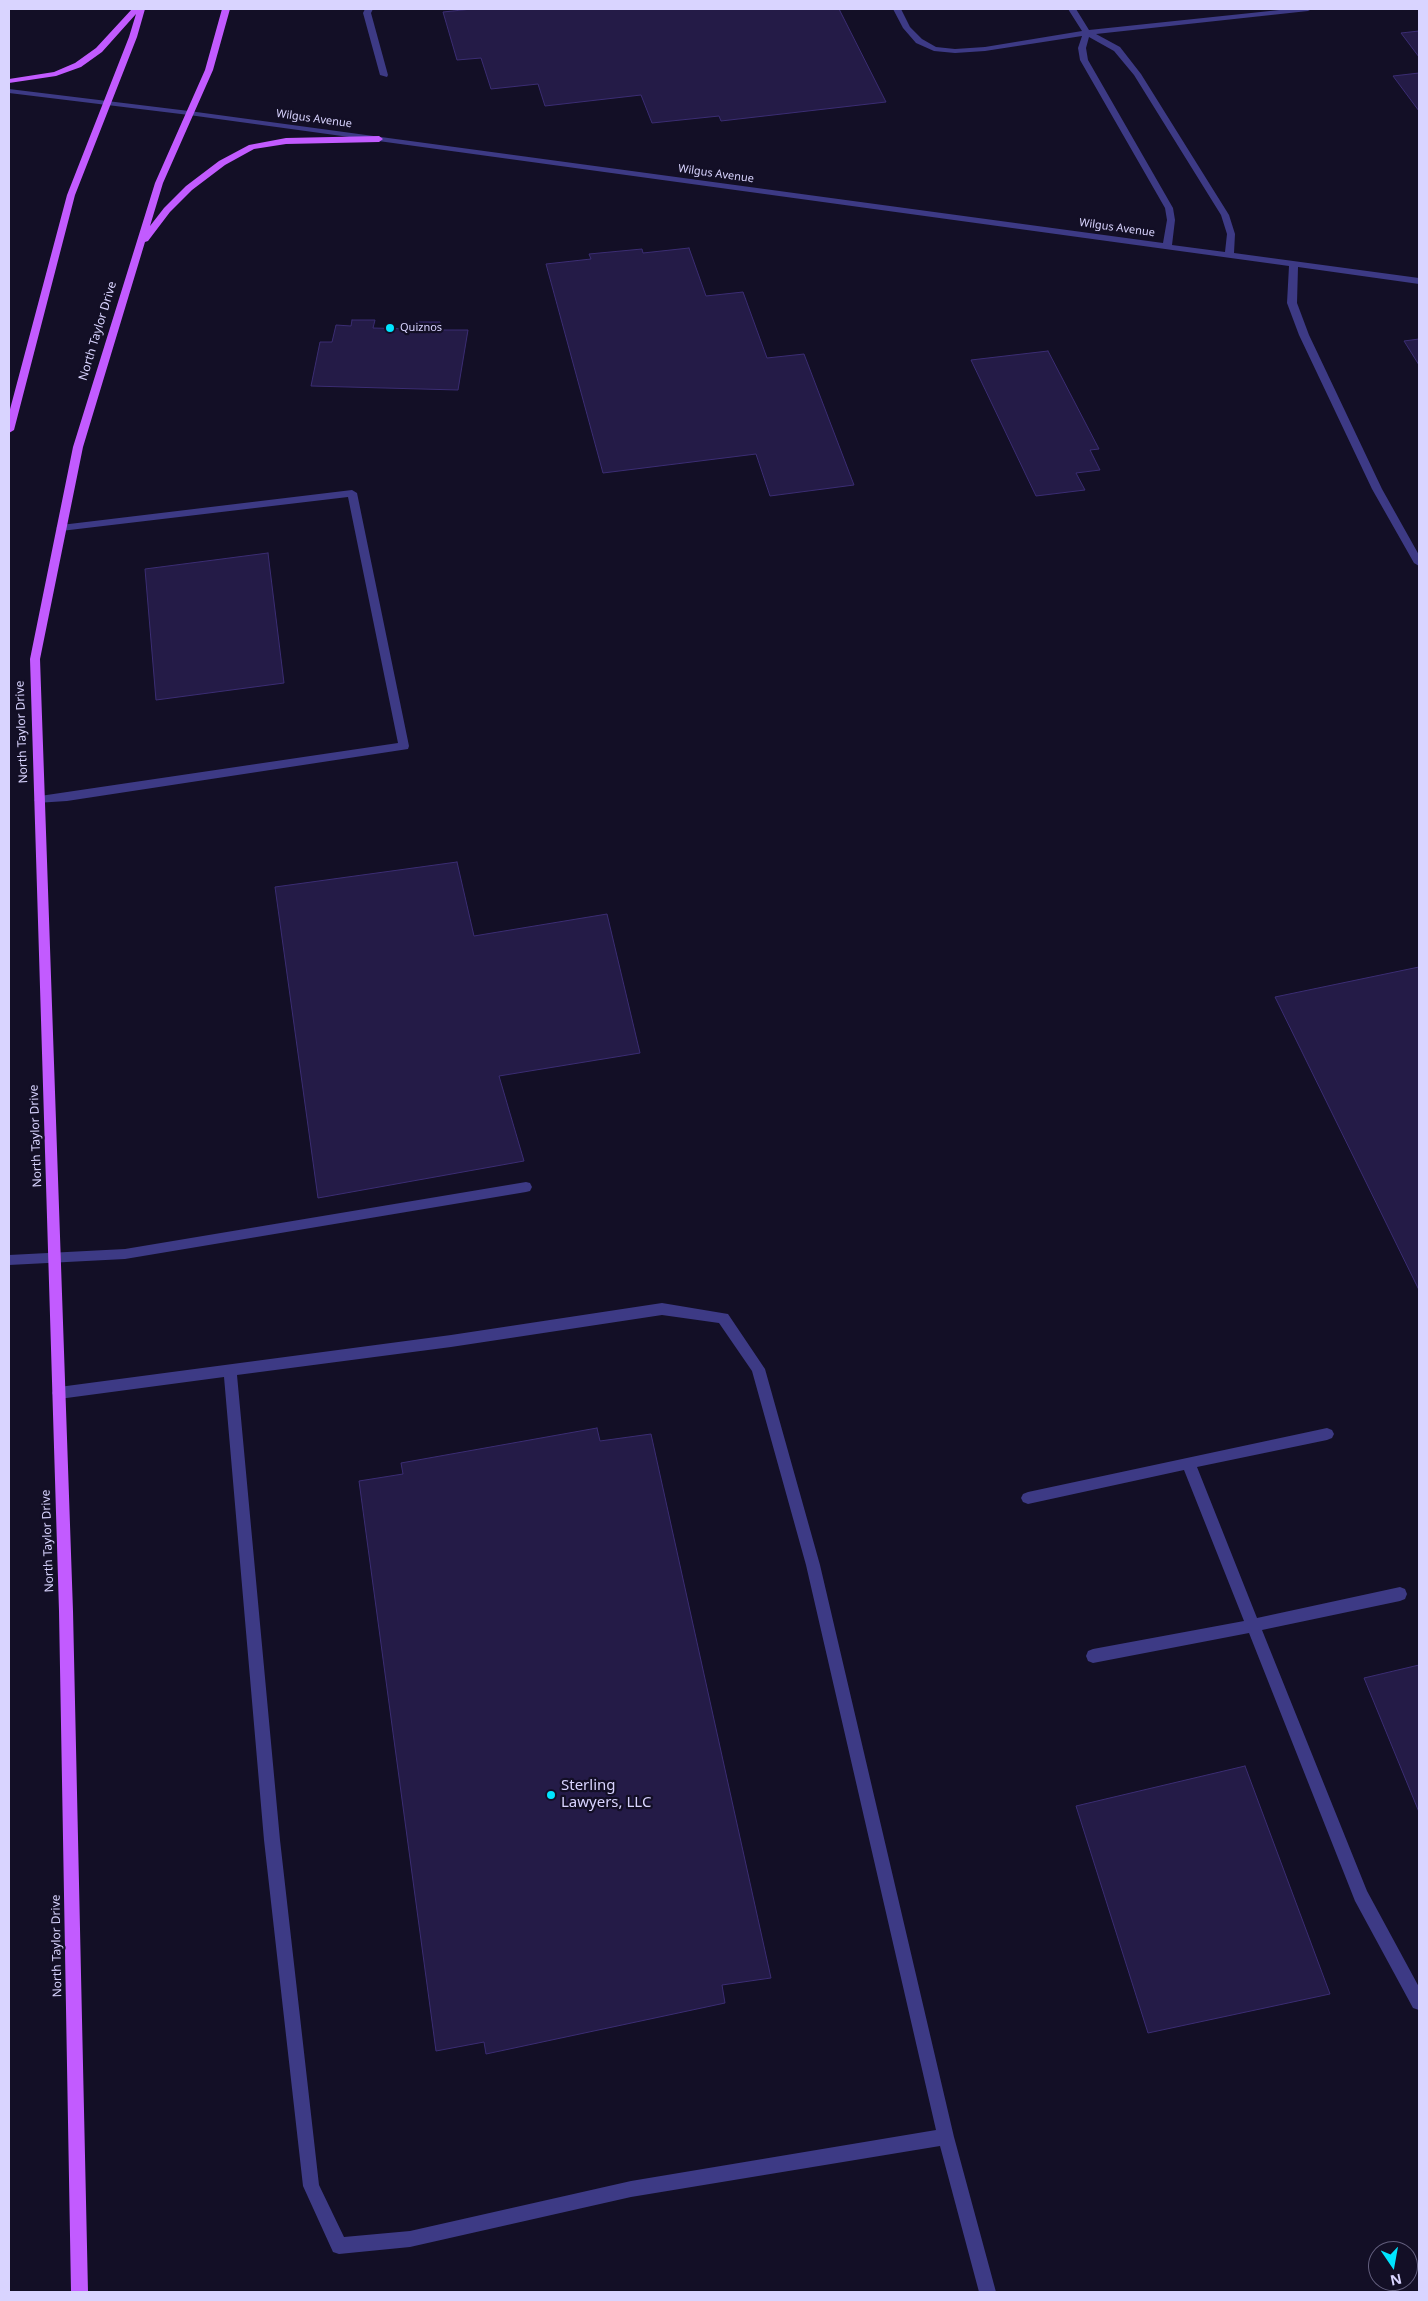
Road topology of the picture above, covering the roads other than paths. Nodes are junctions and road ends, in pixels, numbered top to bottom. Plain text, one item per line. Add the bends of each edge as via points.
1 (136, 9) edge
2 (141, 9) edge
3 (226, 9) edge
4 (369, 9) edge
5 (897, 9) edge
6 (1072, 9) edge
7 (1308, 9) edge
8 (1087, 33) junction
9 (384, 75) dead end
10 (9, 81) edge
11 (9, 91) edge
12 (107, 104) junction
13 (189, 114) junction
14 (379, 139) junction
15 (1168, 247) junction
16 (138, 252) junction
17 (1229, 255) junction
18 (1294, 264) junction
19 (1419, 281) edge
20 (9, 430) edge
21 (62, 528) junction
22 (1419, 562) edge
23 (40, 800) junction
24 (526, 1187) dead end
25 (54, 1258) junction
26 (9, 1260) edge
27 (230, 1370) junction
28 (59, 1393) junction
29 (1327, 1434) dead end
30 (1188, 1463) junction
31 (1028, 1498) dead end
32 (1400, 1594) dead end
33 (1252, 1626) junction
34 (1093, 1656) dead end
35 (1419, 2002) edge
36 (946, 2137) junction
37 (79, 2292) edge
38 (988, 2292) edge

1 - 10 main road via 99,50 78,65 56,74
2 - 12 main road
3 - 13 main road, North Taylor Drive via 209,70
4 - 9 street via 369,22
5 - 8 street via 907,28 919,41 934,49 985,48
6 - 8 street
7 - 8 street
8 - 15 street via 1082,48 1084,60 1169,208
8 - 17 street via 1117,49 1138,74 1225,215 1231,234
11 - 12 street, Wilgus Avenue
12 - 13 street, Wilgus Avenue
12 - 20 main road via 71,195
13 - 14 street, Wilgus Avenue
13 - 16 main road, North Taylor Drive via 158,183
14 - 15 street, Wilgus Avenue
14 - 16 main road via 286,141 247,150 189,188 156,223
15 - 17 street, Wilgus Avenue
16 - 21 main road, North Taylor Drive via 78,446
17 - 18 street, Wilgus Avenue
18 - 19 street, Wilgus Avenue
18 - 22 street via 1292,303 1304,335 1377,489
21 - 23 main road, North Taylor Drive via 35,658
21 - 23 street via 352,493 404,746
23 - 25 main road, North Taylor Drive
24 - 25 street via 125,1254
25 - 26 street
25 - 28 main road, North Taylor Drive
27 - 28 street
27 - 36 street via 662,1309 723,1318 758,1369 812,1565
27 - 36 street via 272,1840 311,2186 339,2246 410,2239 630,2189
28 - 37 main road, North Taylor Drive
29 - 30 street
30 - 31 street
30 - 33 street
32 - 33 street
33 - 34 street
33 - 35 street via 1361,1896
36 - 38 street

